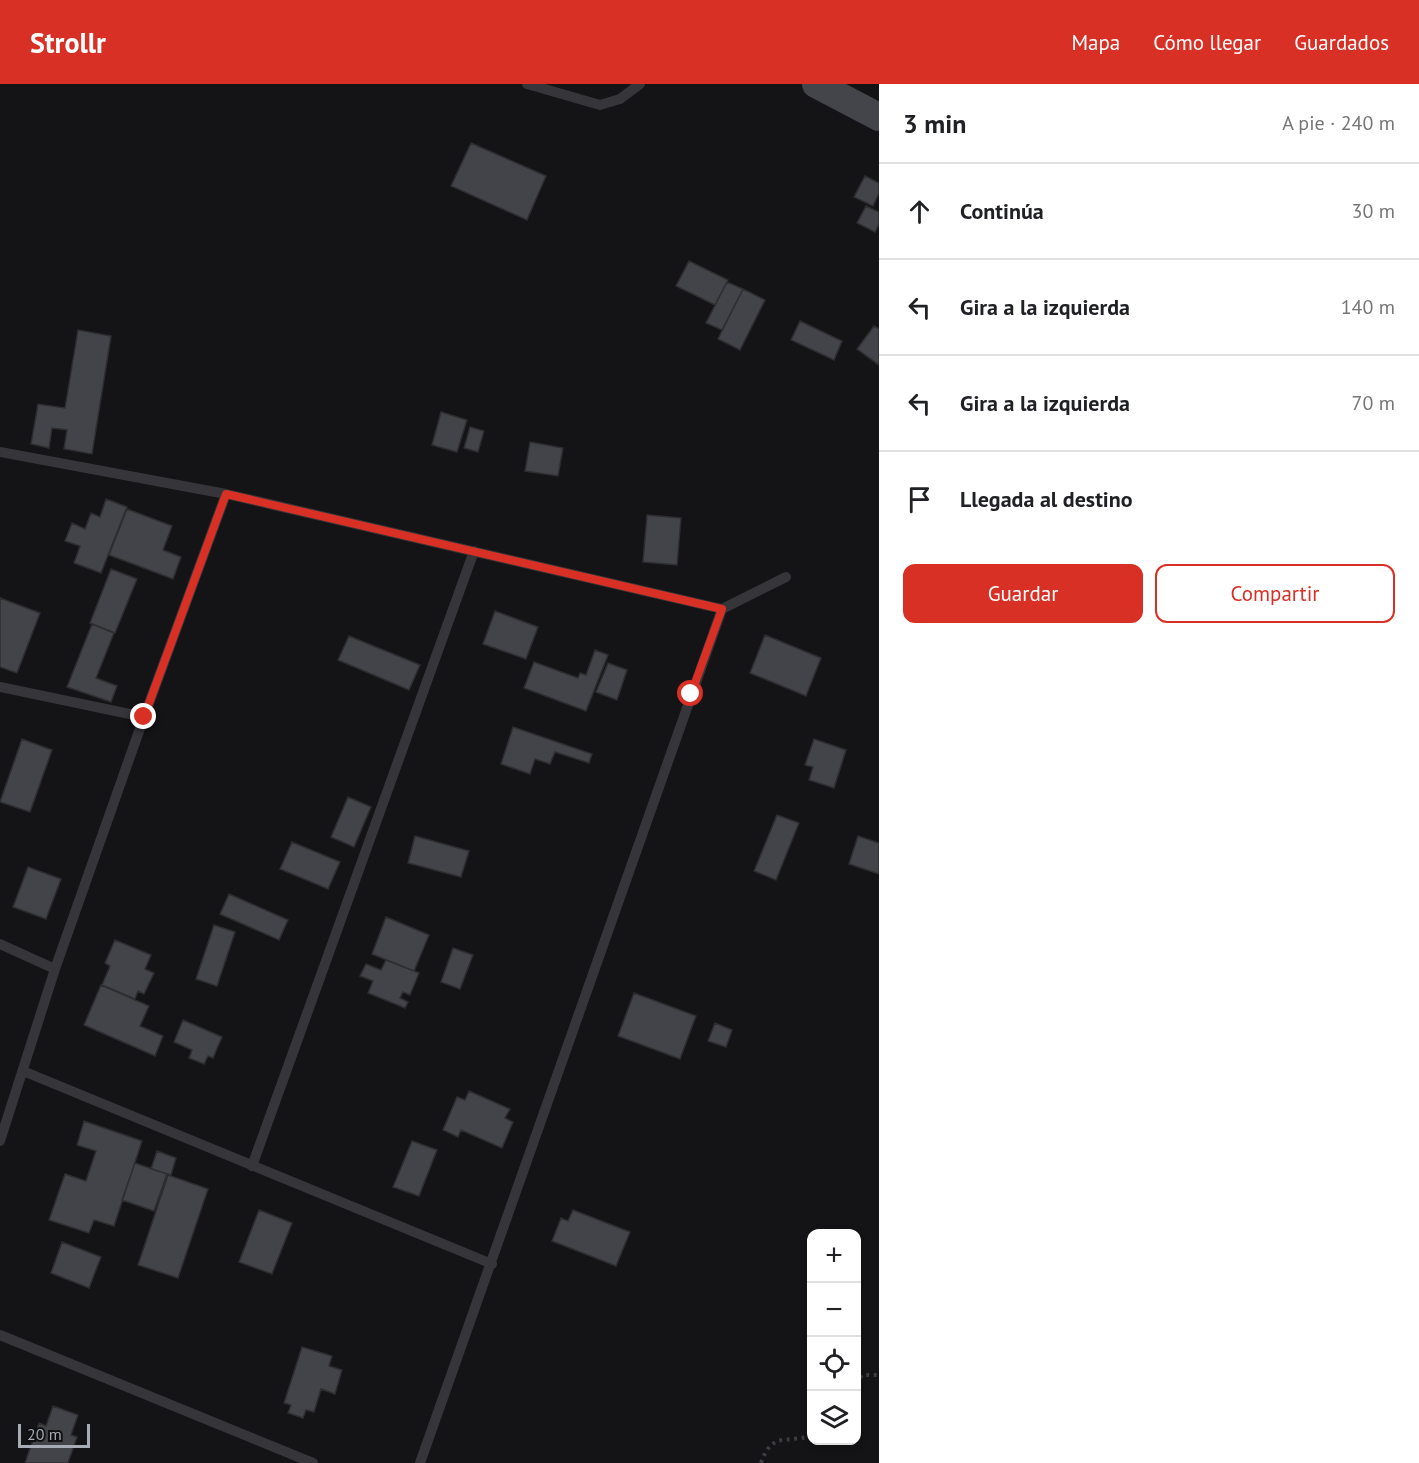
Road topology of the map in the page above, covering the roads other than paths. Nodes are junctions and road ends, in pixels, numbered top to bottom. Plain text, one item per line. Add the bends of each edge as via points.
1 (527, 84) edge
2 (640, 84) edge
3 (826, 86) edge
4 (879, 117) edge
5 (0, 452) edge
6 (226, 494) junction
7 (474, 551) junction
8 (786, 577) dead end
9 (722, 609) junction
10 (0, 687) edge
11 (144, 717) junction
12 (0, 944) edge
13 (55, 969) junction
14 (23, 1071) junction
15 (0, 1141) edge
16 (252, 1166) junction
17 (492, 1264) junction
18 (0, 1335) edge
19 (313, 1463) edge
20 (420, 1463) edge

1 - 2 lane via 600,105 620,99
3 - 4 main road
5 - 6 lane
6 - 7 lane
6 - 11 lane
7 - 9 lane
7 - 16 lane
8 - 9 lane
9 - 17 lane
10 - 11 lane
11 - 13 lane
12 - 13 lane
13 - 14 lane
14 - 15 lane
14 - 16 lane
16 - 17 lane
17 - 20 lane
18 - 19 lane

